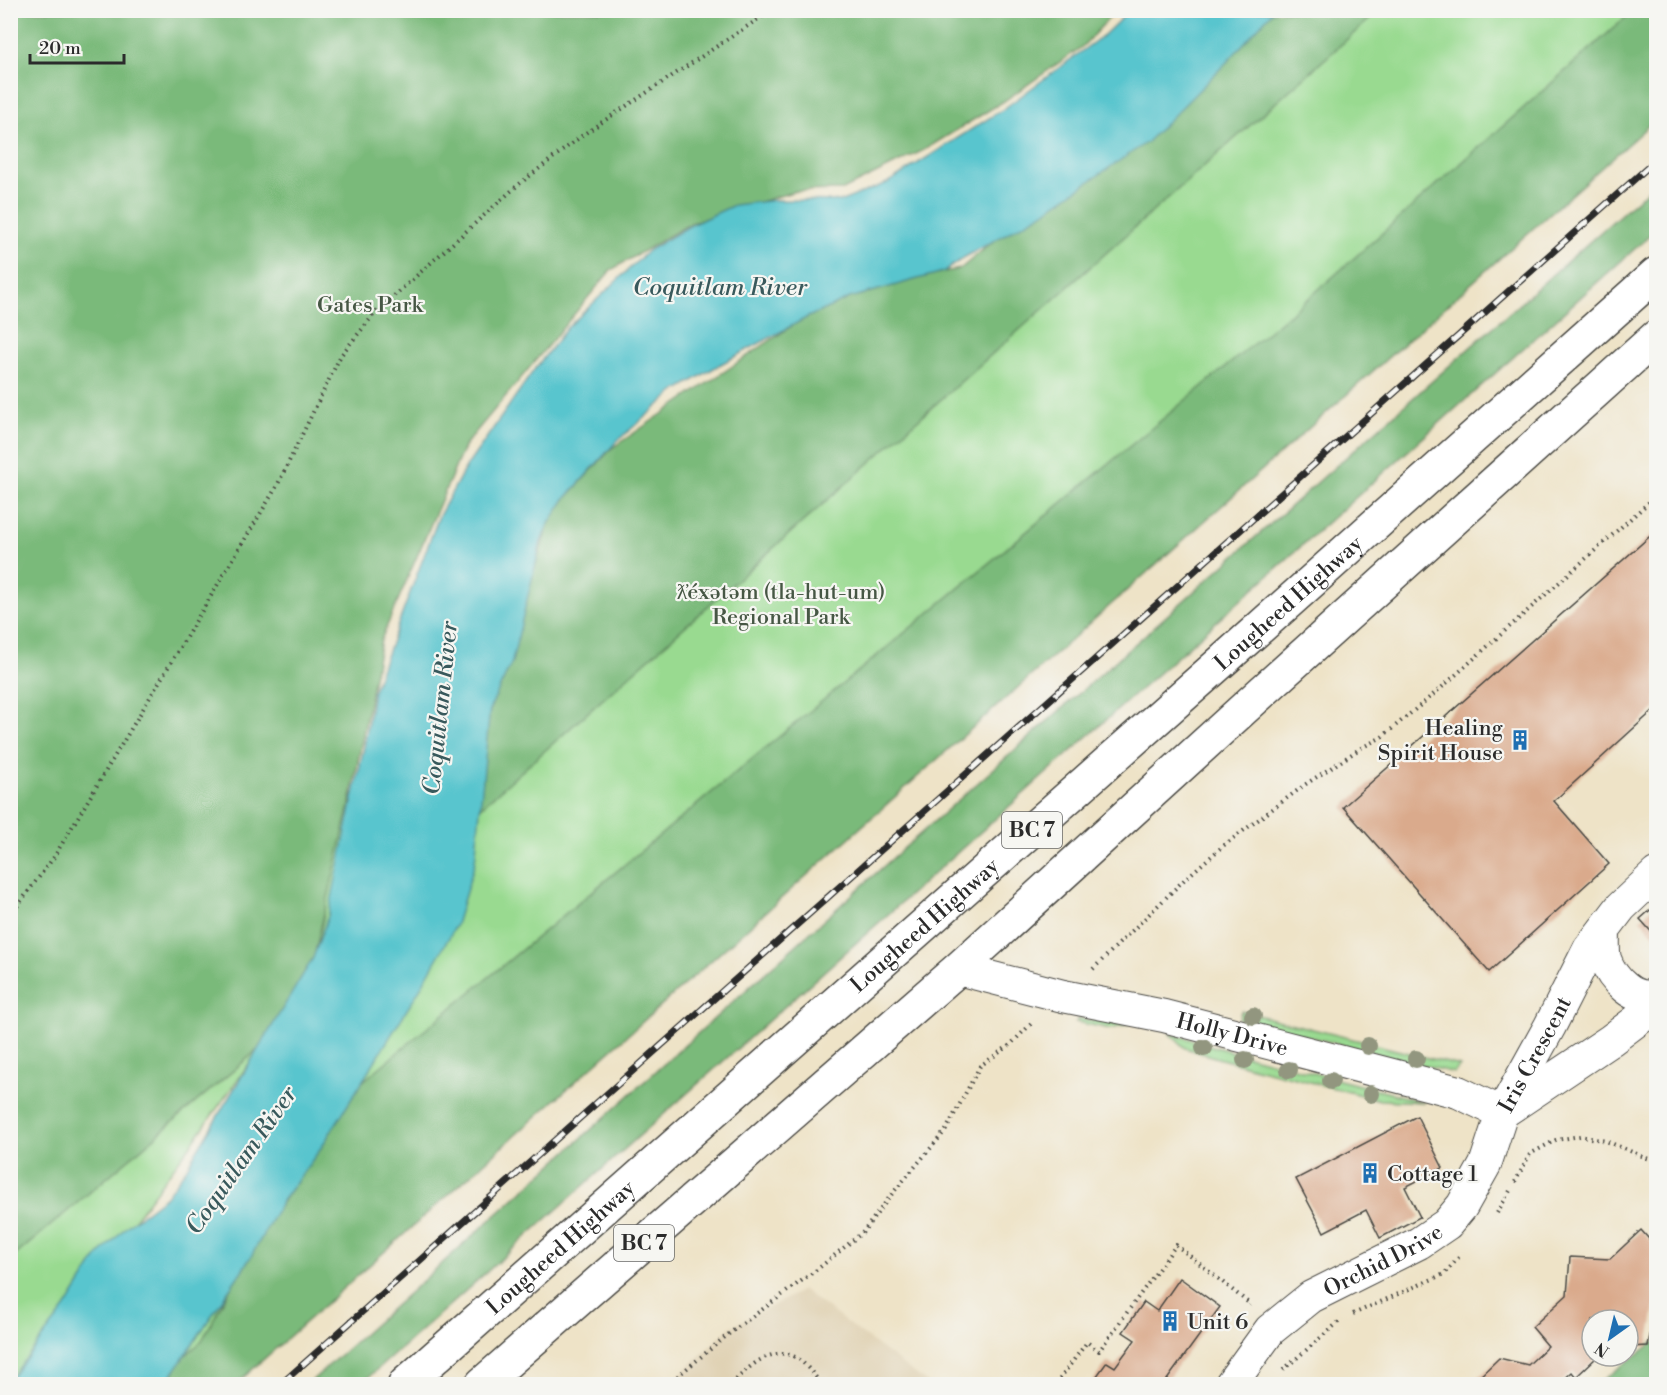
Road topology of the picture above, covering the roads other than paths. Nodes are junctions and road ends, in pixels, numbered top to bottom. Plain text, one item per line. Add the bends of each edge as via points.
1 (1656, 274) edge
2 (1656, 337) edge
3 (1656, 874) edge
4 (1604, 930) junction
5 (958, 969) junction
6 (1656, 995) edge
7 (1656, 1006) edge
8 (1502, 1113) junction
9 (405, 1384) edge
10 (482, 1384) edge
11 (1231, 1384) edge

1 - 9 main road, Lougheed Highway / BC 7
2 - 5 main road, BC 7
3 - 4 street, Iris Crescent via 1621,907
4 - 6 street via 1605,958 1616,981 1635,993 1650,998
4 - 8 street, Iris Crescent via 1589,949
5 - 8 street, Holly Drive via 1164,1016 1447,1089
5 - 10 main road, BC 7
7 - 8 street, Iris Crescent
8 - 11 street, Orchid Drive via 1485,1164 1462,1206 1447,1224 1419,1243 1311,1297 1270,1330

